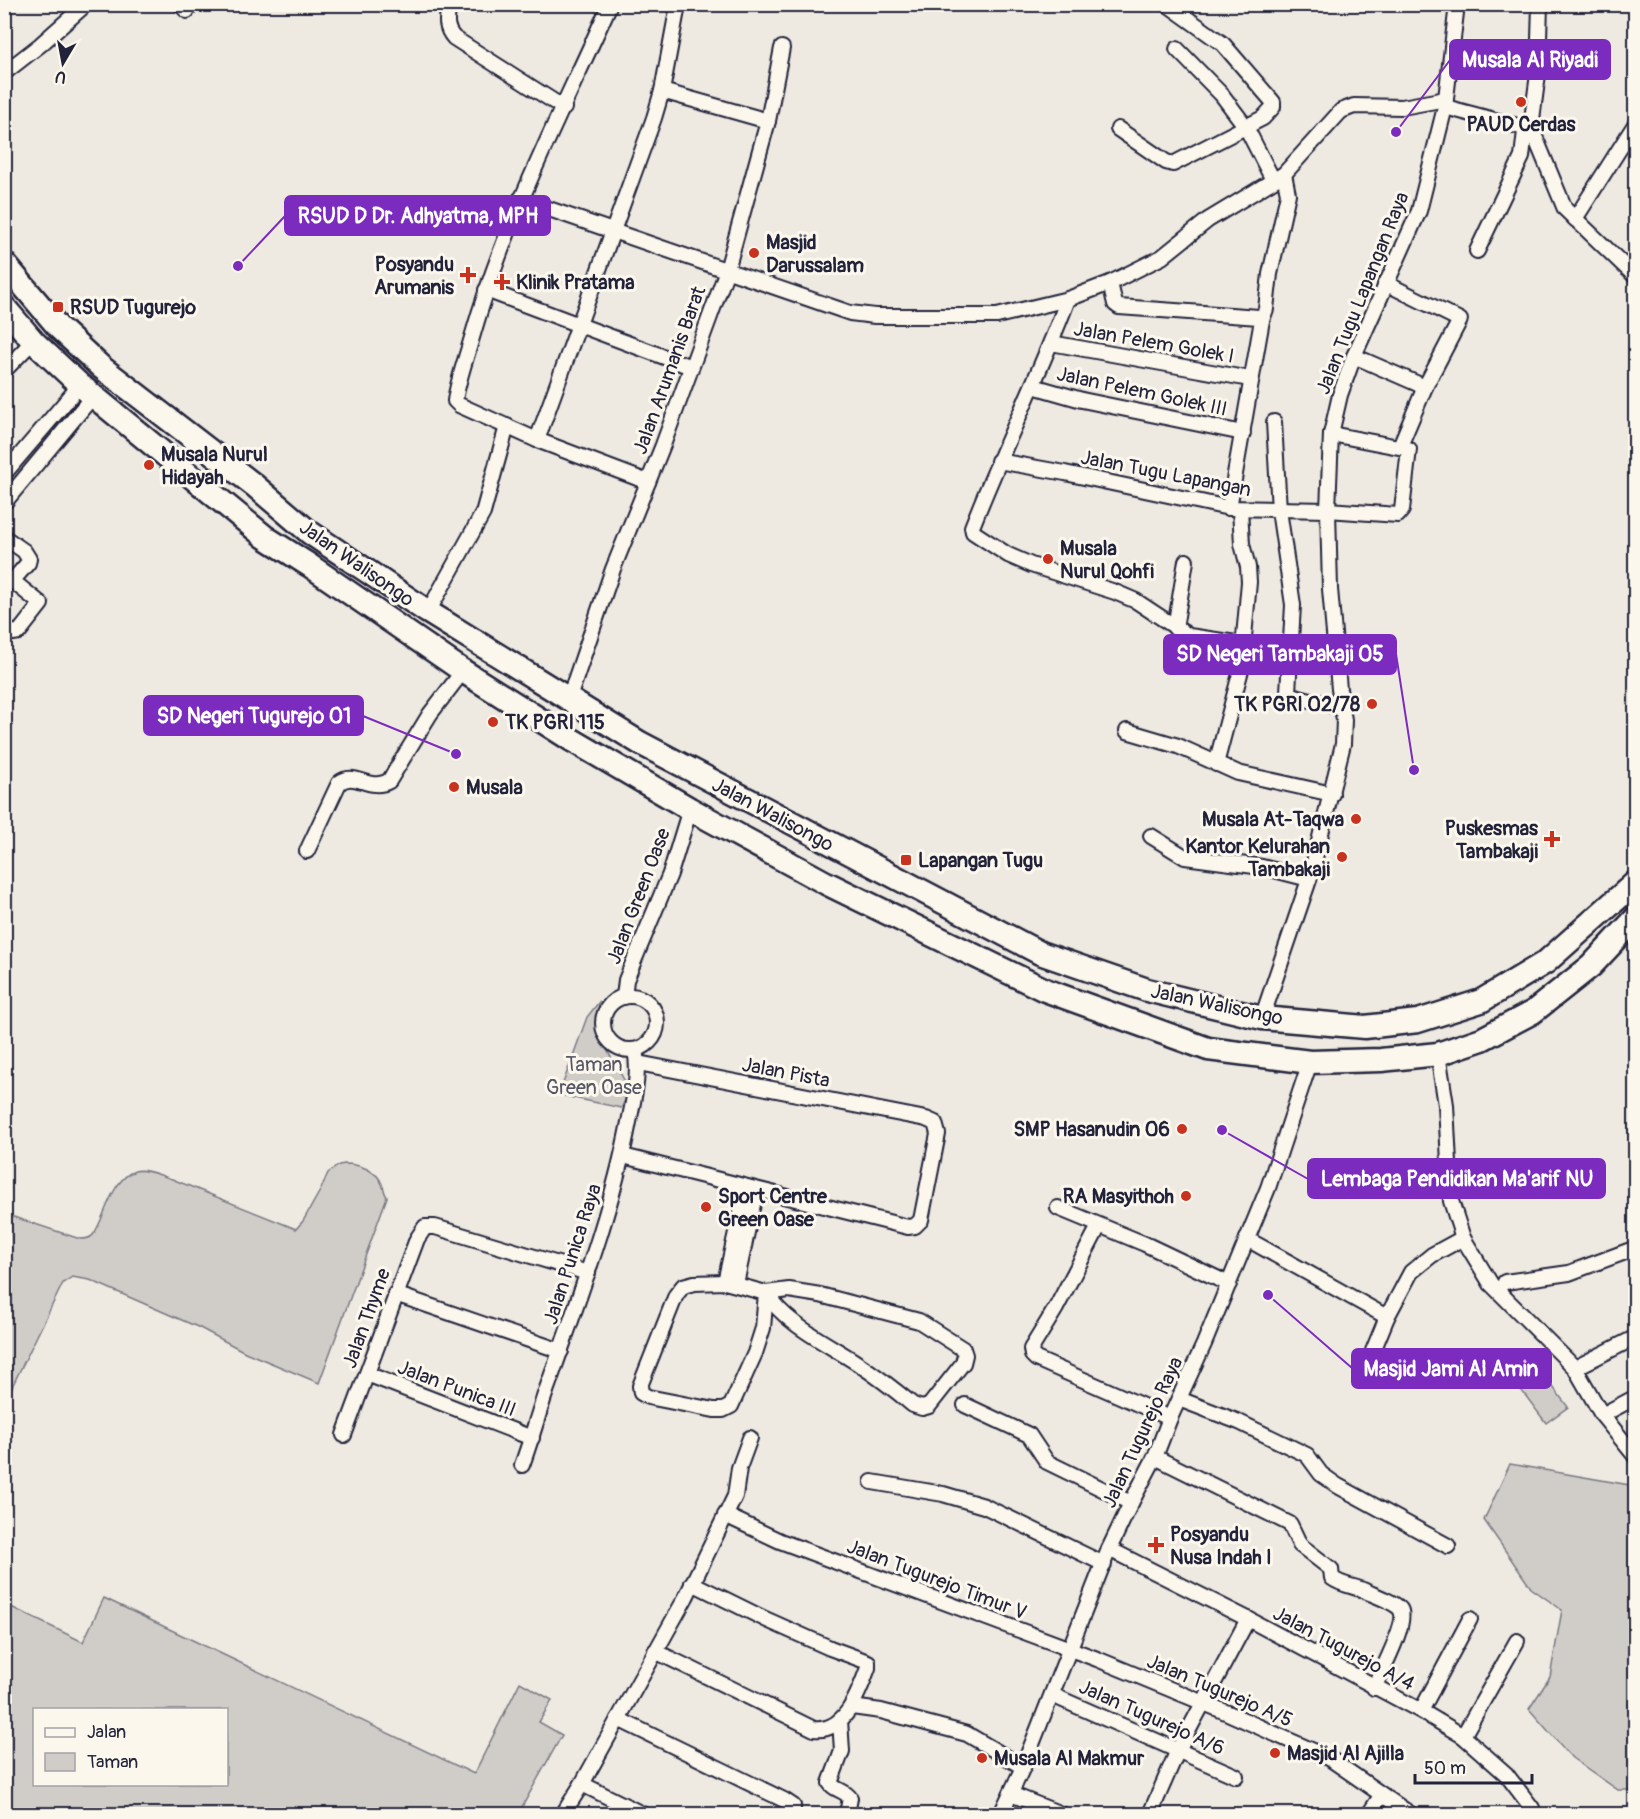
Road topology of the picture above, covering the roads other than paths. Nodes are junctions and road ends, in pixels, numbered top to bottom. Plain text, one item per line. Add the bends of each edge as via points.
1 (86, 4) edge
2 (449, 4) edge
3 (610, 4) edge
4 (1167, 4) edge
5 (1457, 4) edge
6 (1539, 4) edge
7 (678, 5) edge
8 (782, 48) dead end
9 (1177, 49) dead end
10 (4, 73) edge
11 (662, 91) junction
12 (1446, 103) junction
13 (564, 108) junction
14 (768, 121) junction
15 (1635, 123) edge
16 (1246, 127) junction
17 (1119, 129) dead end
18 (1279, 177) junction
19 (520, 199) junction
20 (1575, 219) junction
21 (612, 231) junction
22 (1477, 251) dead end
23 (4, 263) edge
24 (727, 270) junction
25 (1635, 277) edge
26 (1110, 282) junction
27 (1386, 283) junction
28 (486, 290) junction
29 (1068, 299) junction
30 (4, 307) edge
31 (1262, 322) junction
32 (579, 324) junction
33 (33, 341) junction
34 (1052, 343) junction
35 (1354, 356) junction
36 (691, 367) junction
37 (4, 372) edge
38 (1250, 379) junction
39 (1033, 386) junction
40 (1425, 387) junction
41 (87, 391) junction
42 (1274, 422) dead end
43 (507, 426) junction
44 (1243, 433) junction
45 (1331, 434) junction
46 (537, 440) junction
47 (1400, 446) junction
48 (998, 461) junction
49 (7, 467) edge
50 (26, 477) junction
51 (648, 482) junction
52 (4, 503) edge
53 (1235, 508) junction
54 (1279, 510) junction
55 (1328, 510) junction
56 (4, 537) edge
57 (1186, 561) dead end
58 (428, 612) junction
59 (4, 627) edge
60 (1175, 628) junction
61 (1243, 644) junction
62 (463, 671) junction
63 (568, 698) junction
64 (1342, 708) junction
65 (1127, 731) dead end
66 (1216, 764) junction
67 (1332, 794) junction
68 (690, 809) junction
69 (1151, 836) dead end
70 (307, 851) dead end
71 (842, 851) junction
72 (1309, 879) junction
73 (1635, 882) edge
74 (826, 883) junction
75 (1635, 918) edge
76 (624, 997) junction
77 (1262, 1018) junction
78 (1438, 1054) junction
79 (637, 1057) junction
80 (1310, 1062) junction
81 (622, 1156) junction
82 (751, 1188) junction
83 (1058, 1208) dead end
84 (1099, 1226) junction
85 (1463, 1238) junction
86 (1247, 1239) junction
87 (1635, 1248) edge
88 (588, 1273) junction
89 (1505, 1282) dead end
90 (730, 1283) junction
91 (1229, 1284) junction
92 (766, 1293) junction
93 (395, 1294) junction
94 (1387, 1317) junction
95 (1635, 1337) edge
96 (561, 1351) junction
97 (1373, 1351) dead end
98 (1575, 1368) junction
99 (367, 1374) junction
100 (1635, 1396) edge
101 (1179, 1399) junction
102 (965, 1405) dead end
103 (1602, 1415) junction
104 (1170, 1418) junction
105 (344, 1435) dead end
106 (532, 1438) junction
107 (750, 1438) dead end
108 (1155, 1457) junction
109 (1635, 1457) edge
110 (522, 1465) dead end
111 (872, 1482) dead end
112 (1131, 1503) junction
113 (725, 1515) junction
114 (1448, 1546) dead end
115 (1110, 1550) junction
116 (1104, 1564) junction
117 (692, 1584) junction
118 (1248, 1619) junction
119 (1470, 1619) dead end
120 (1517, 1641) dead end
121 (1070, 1650) junction
122 (655, 1652) junction
123 (1374, 1688) junction
124 (1052, 1695) junction
125 (1203, 1703) junction
126 (852, 1707) junction
127 (1420, 1711) junction
128 (618, 1719) junction
129 (840, 1720) junction
130 (1463, 1736) junction
131 (1178, 1750) junction
132 (1023, 1767) junction
133 (1236, 1776) dead end
134 (582, 1784) junction
135 (1011, 1794) junction
136 (1381, 1796) junction
137 (1528, 1812) edge
138 (563, 1815) edge
139 (642, 1815) edge
140 (794, 1815) edge
141 (847, 1815) edge
142 (1001, 1815) edge
143 (1061, 1815) edge
144 (1150, 1815) edge
145 (1369, 1815) edge
146 (1410, 1815) edge

1 - 10 street
2 - 13 street via 447,30 454,38
3 - 13 street
4 - 16 street via 1223,44 1273,102 1271,112
5 - 12 street, Jalan Tugu Lapangan Raya
6 - 20 street via 1538,74 1531,127 1565,209
7 - 11 street
8 - 14 street, Jalan Arumanis Barat
9 - 16 street via 1222,94
11 - 14 street
11 - 21 street
12 - 18 street via 1347,108
12 - 22 street via 1525,131 1522,157
12 - 27 street, Jalan Tugu Lapangan Raya via 1419,211
13 - 19 street
14 - 24 street, Jalan Arumanis Barat
15 - 20 street
16 - 17 street via 1173,164
16 - 18 street
18 - 26 street via 1208,220 1162,256
18 - 31 street via 1288,194
19 - 21 street
19 - 28 street
20 - 25 street
21 - 24 street
21 - 32 street
23 - 58 highway, Jalan Walisongo via 59,328 101,366 309,531
24 - 29 street via 864,316 997,316
24 - 36 street, Jalan Arumanis Barat
26 - 29 street
26 - 31 street via 1119,307 1259,316
27 - 35 street, Jalan Tugu Lapangan Raya
27 - 40 street via 1460,320
28 - 32 street
28 - 43 street via 455,401
29 - 34 street
30 - 33 highway, Jalan Walisongo
31 - 38 street
32 - 36 street
32 - 46 street
33 - 37 street
33 - 41 highway, Jalan Walisongo
34 - 38 street, Jalan Pelem Golek I
34 - 39 street
35 - 40 street
35 - 45 street, Jalan Tugu Lapangan Raya
36 - 51 street, Jalan Arumanis Barat
38 - 44 street
39 - 44 street, Jalan Pelem Golek III
39 - 48 street
40 - 47 street
41 - 49 street
41 - 50 street
41 - 62 highway, Jalan Walisongo via 265,537
42 - 54 street
43 - 46 street
43 - 58 street via 483,513
44 - 53 street via 1237,456
45 - 47 street
45 - 55 street, Jalan Tugu Lapangan Raya
46 - 51 street
47 - 55 street, Jalan Tugu Lapangan via 1410,450 1402,510 1398,514
48 - 53 street, Jalan Tugu Lapangan
48 - 60 street via 973,532 1031,565 1115,591
49 - 50 street
50 - 52 street
51 - 63 street, Jalan Arumanis Barat
53 - 54 street, Jalan Tugu Lapangan
53 - 61 street via 1249,572
54 - 55 street, Jalan Tugu Lapangan
54 - 64 street via 1293,605 1288,692
55 - 64 street, Jalan Tugu Lapangan Raya via 1330,589
56 - 59 street via 29,559 15,583 41,604 19,632
57 - 60 street
58 - 63 highway, Jalan Walisongo
60 - 61 street via 1189,636
61 - 66 street via 1239,680
62 - 68 highway, Jalan Walisongo
62 - 70 street via 430,714 389,782 375,786 345,778 339,783
63 - 71 highway, Jalan Walisongo via 640,743
64 - 67 street, Jalan Tugu Lapangan Raya via 1343,744
65 - 66 street via 1174,745
66 - 67 street via 1238,773
67 - 72 street, Jalan Tugu Lapangan Raya
68 - 74 highway, Jalan Walisongo
68 - 76 street, Jalan Green Oase via 670,874 626,980
69 - 72 street via 1185,857 1263,867
71 - 74 highway
71 - 77 highway, Jalan Walisongo via 1040,953 1147,990
72 - 77 street, Jalan Tugu Lapangan Raya
73 - 77 highway, Jalan Walisongo via 1546,962 1481,1001 1418,1021 1365,1027
74 - 80 highway, Jalan Walisongo via 1045,990 1208,1049
75 - 78 highway, Jalan Walisongo via 1591,966 1533,1012 1482,1039
76 - 79 street via 645,1001 656,1018 652,1038
76 - 79 street via 607,1009 603,1029 615,1046
78 - 80 highway, Jalan Walisongo
78 - 85 street via 1446,1105 1451,1201
79 - 81 street, Jalan Punica Raya
79 - 82 street, Jalan Pista via 935,1124 938,1134 921,1220 915,1226
80 - 86 street, Jalan Tugurejo Raya
81 - 82 street
81 - 88 street, Jalan Punica Raya
82 - 90 street
83 - 84 street
84 - 91 street
84 - 104 street via 1031,1349 1032,1355
85 - 94 street via 1411,1272
85 - 98 street via 1491,1284
86 - 91 street, Jalan Tugurejo Raya
86 - 94 street
87 - 89 street via 1569,1273
88 - 93 street, Jalan Thyme via 424,1227
88 - 96 street, Jalan Punica Raya
90 - 92 street
90 - 92 street via 683,1286 640,1386 642,1393 714,1410 731,1406 763,1328
91 - 101 street, Jalan Tugurejo Raya
92 - 92 street via 799,1326 913,1405 930,1406 963,1363 963,1350 919,1321 820,1295 789,1290
93 - 96 street
93 - 99 street, Jalan Thyme
94 - 97 street
95 - 98 street
96 - 106 street, Jalan Punica Raya
98 - 103 street
99 - 105 street, Jalan Thyme
99 - 106 street, Jalan Punica III
100 - 103 street
101 - 104 street, Jalan Tugurejo Raya
101 - 114 street via 1307,1455 1321,1474 1338,1486
102 - 112 street via 1029,1435 1047,1462
103 - 109 street
104 - 108 street, Jalan Tugurejo Raya
106 - 110 street, Jalan Punica Raya
107 - 113 street
108 - 112 street, Jalan Tugurejo Raya
108 - 123 street via 1290,1524 1300,1545 1331,1569 1332,1578 1401,1610 1399,1632
111 - 116 street via 943,1494 984,1506
112 - 115 street, Jalan Tugurejo Raya
113 - 117 street
113 - 121 street, Jalan Tugurejo Timur V via 790,1544
115 - 116 street, Jalan Tugurejo Raya
115 - 118 street, Jalan Tugurejo A/4
116 - 121 street, Jalan Tugurejo Raya
117 - 122 street
117 - 126 street via 868,1662
118 - 123 street, Jalan Tugurejo A/4
118 - 125 street
119 - 127 street
120 - 130 street
121 - 124 street, Jalan Tugurejo Raya
121 - 125 street, Jalan Tugurejo A/5
122 - 128 street
122 - 129 street via 814,1729 828,1728
123 - 127 street, Jalan Tugurejo A/4
124 - 131 street, Jalan Tugurejo A/6
124 - 132 street, Jalan Tugurejo Raya
125 - 131 street
125 - 136 street, Jalan Tugurejo A/5 via 1329,1758
126 - 129 street
126 - 132 street via 881,1710 967,1734
127 - 130 street, Jalan Tugurejo A/4
128 - 134 street
128 - 140 street via 784,1800 793,1806
129 - 141 street via 842,1751 830,1783 848,1794 851,1803
130 - 137 street, Jalan Tugurejo A/4 via 1506,1774
131 - 133 street, Jalan Tugurejo A/6
131 - 144 street
132 - 135 street, Jalan Tugurejo Raya
134 - 138 street
134 - 139 street
135 - 142 street, Jalan Tugurejo Raya
135 - 143 street
136 - 145 street
136 - 146 street, Jalan Tugurejo A/5

